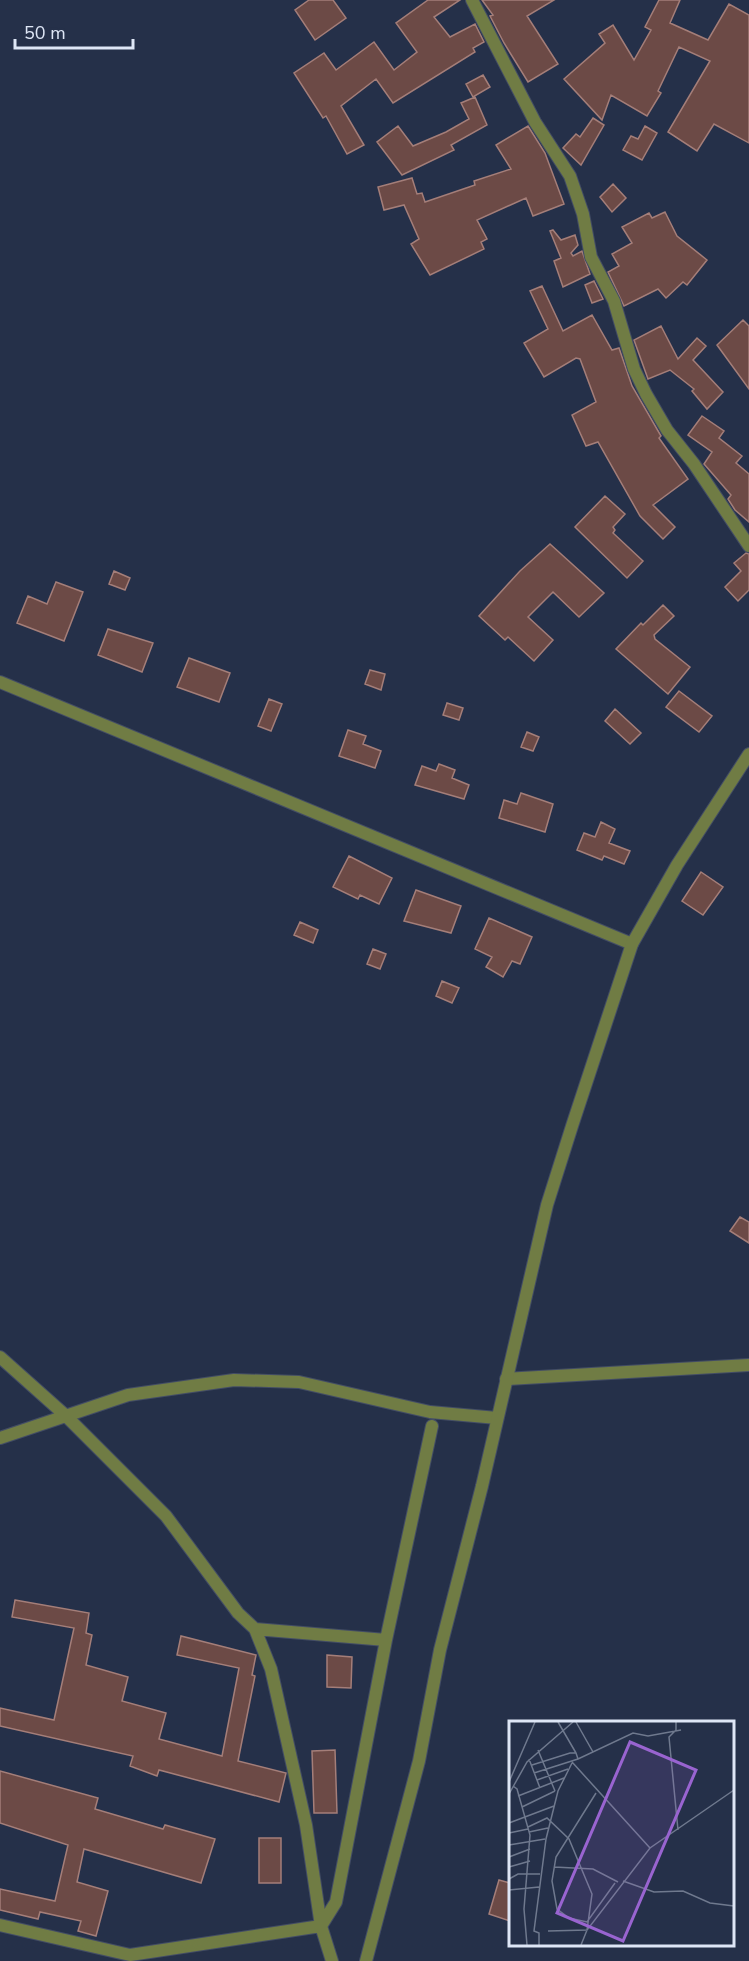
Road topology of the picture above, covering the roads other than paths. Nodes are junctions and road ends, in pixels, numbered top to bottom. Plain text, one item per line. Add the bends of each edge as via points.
1 (472, 0) edge
2 (749, 546) edge
3 (0, 682) edge
4 (749, 754) edge
5 (632, 944) junction
6 (0, 1357) edge
7 (749, 1365) edge
8 (506, 1379) junction
9 (65, 1415) junction
10 (497, 1418) junction
11 (432, 1426) dead end
12 (0, 1438) edge
13 (255, 1629) junction
14 (386, 1640) junction
15 (0, 1925) edge
16 (321, 1926) junction
17 (332, 1961) edge
18 (366, 1961) edge

1 - 2 street via 536,122 570,176 591,256 614,301 634,369 646,394
3 - 5 street
4 - 5 street via 677,865
5 - 8 street via 547,1205
6 - 9 street
7 - 8 street
8 - 10 street
9 - 10 street via 128,1395 234,1380 299,1382 430,1412
9 - 12 street
9 - 13 street via 166,1516 238,1613
10 - 18 street via 440,1650 419,1761
11 - 14 street
13 - 14 street
13 - 16 street via 271,1669 292,1756
14 - 16 street via 336,1902
15 - 16 street via 130,1955
16 - 17 street

